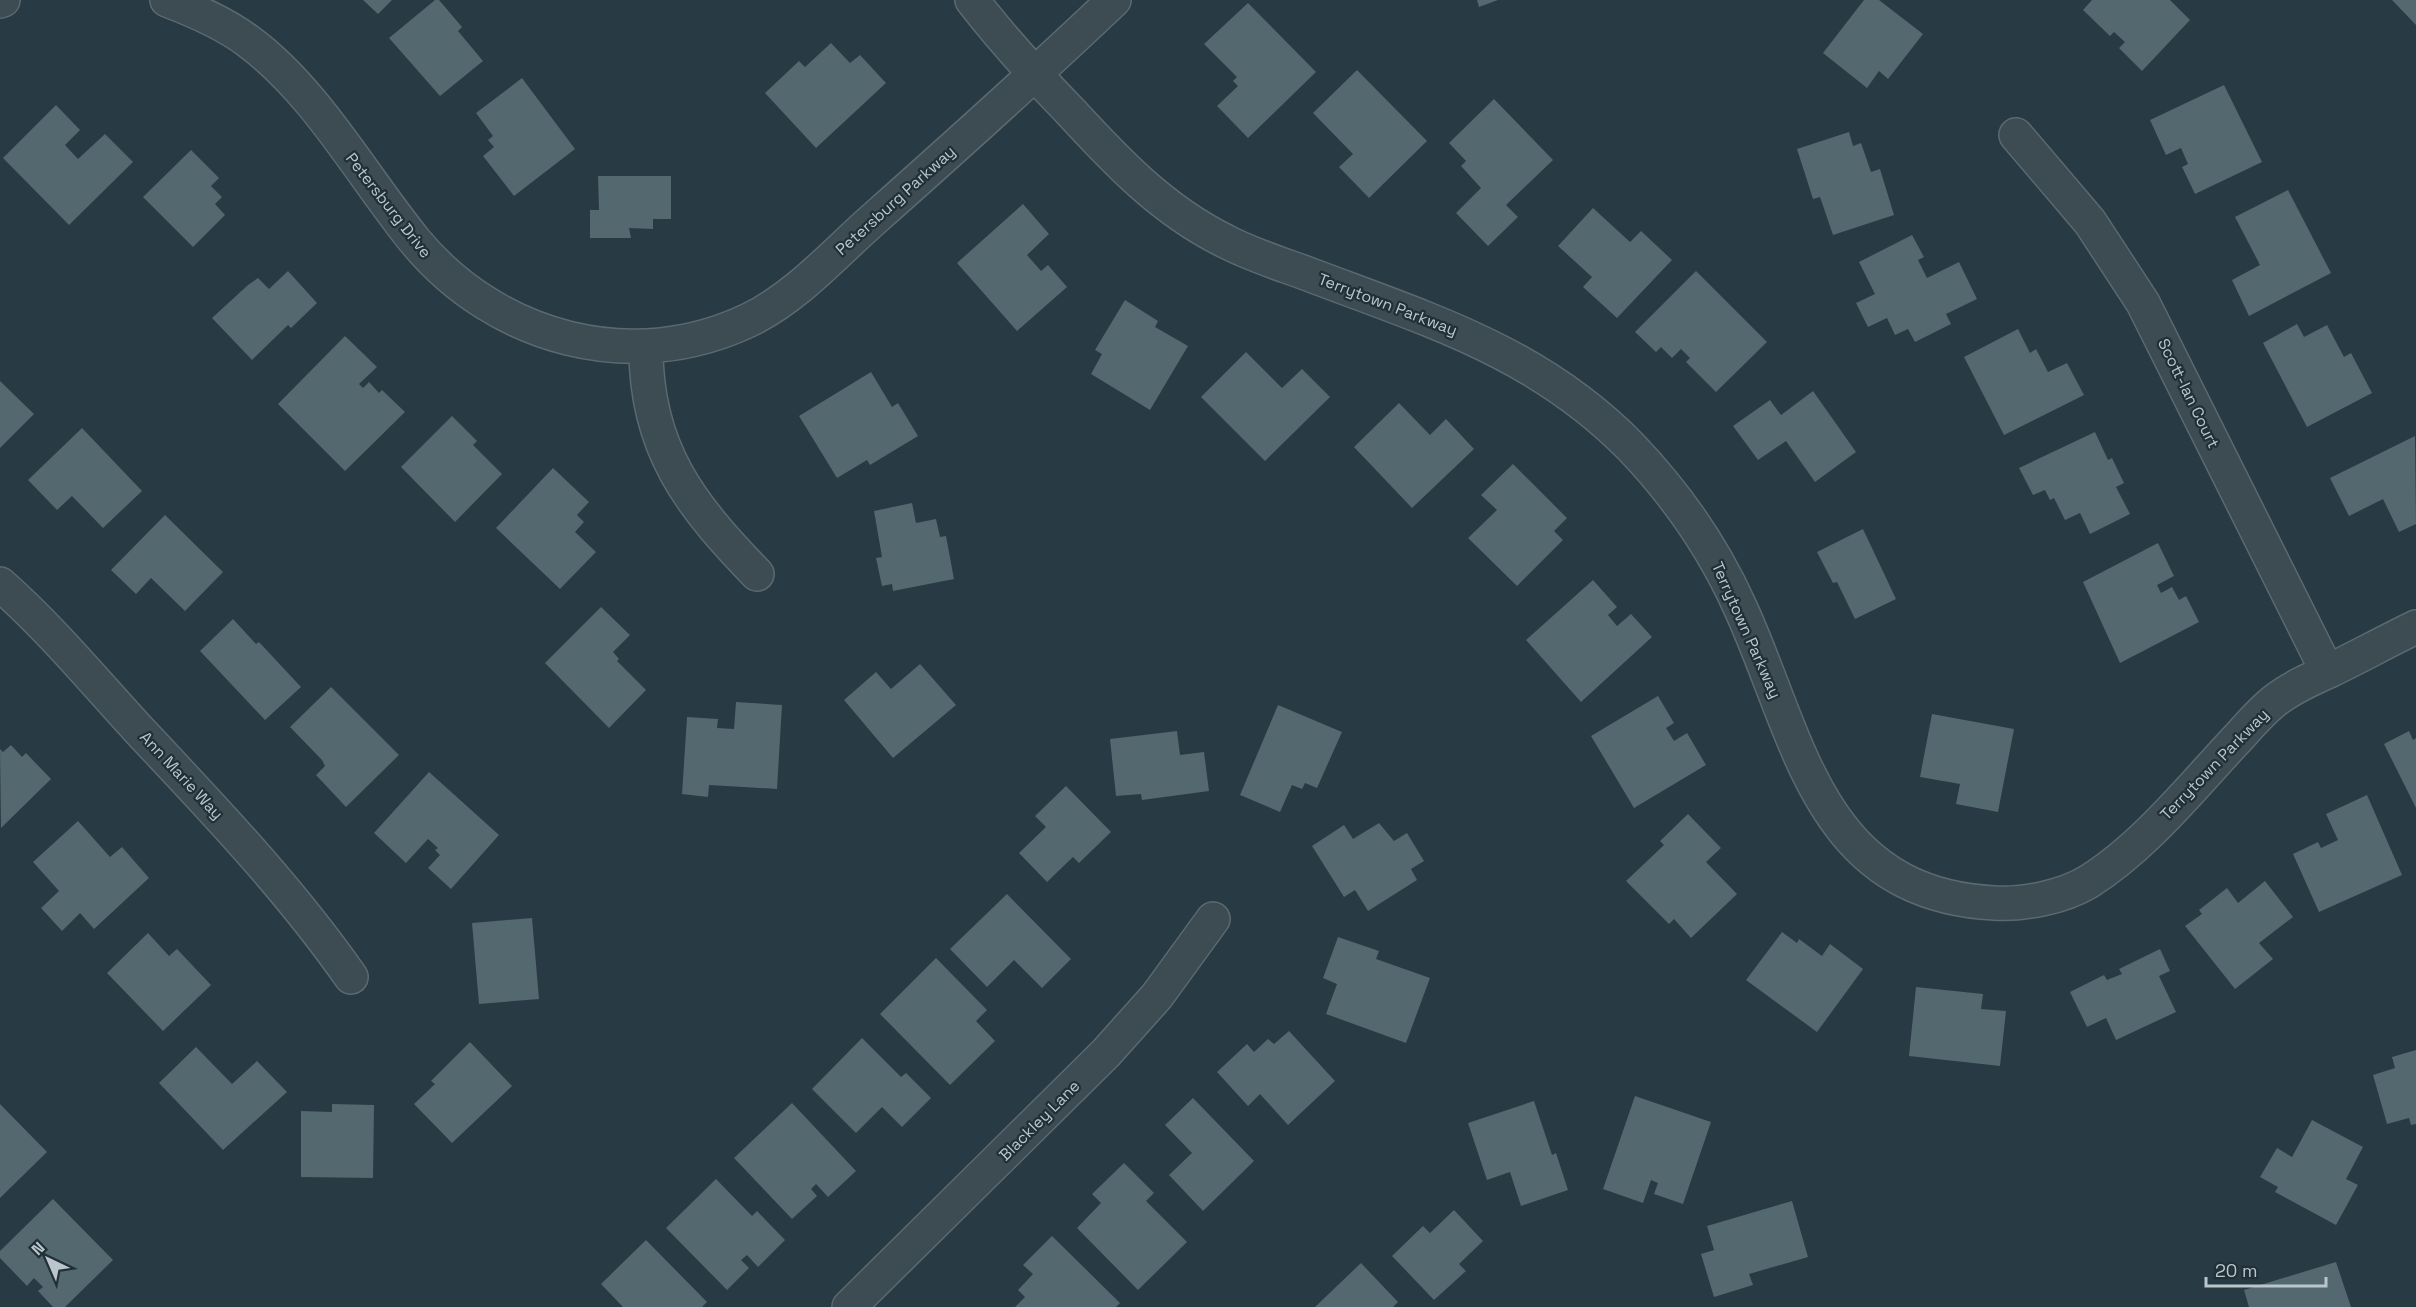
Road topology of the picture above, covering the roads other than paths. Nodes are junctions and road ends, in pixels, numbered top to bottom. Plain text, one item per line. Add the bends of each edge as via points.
1 (167, 0) edge
2 (972, 0) edge
3 (1114, 0) edge
4 (1036, 75) junction
5 (2016, 135) dead end
6 (646, 346) junction
7 (757, 574) dead end
8 (0, 584) edge
9 (2416, 627) edge
10 (2327, 671) junction
11 (1213, 919) dead end
12 (351, 977) dead end
13 (849, 1307) edge

1 - 6 street, Petersburg Drive via 233,30 278,66 304,94 419,246 468,292 516,321 570,340 607,346
2 - 4 street, Terrytown Parkway
3 - 4 street, Petersburg Parkway
4 - 6 street, Petersburg Parkway via 784,297 737,326
4 - 10 street, Terrytown Parkway via 1127,172 1194,225 1239,248 1477,339 1558,386 1614,431 1682,507 1725,576 1827,809 1846,836 1870,859 1912,885 1947,897 2000,904 2036,899 2088,882 2145,837 2279,697
5 - 10 street, Scott-Ian Court via 2090,222 2143,303
6 - 7 street via 646,382 667,457 697,508
8 - 12 street, Ann Marie Way via 255,855
9 - 10 street, Terrytown Parkway
11 - 13 street, Blackley Lane via 1157,996 1106,1053

